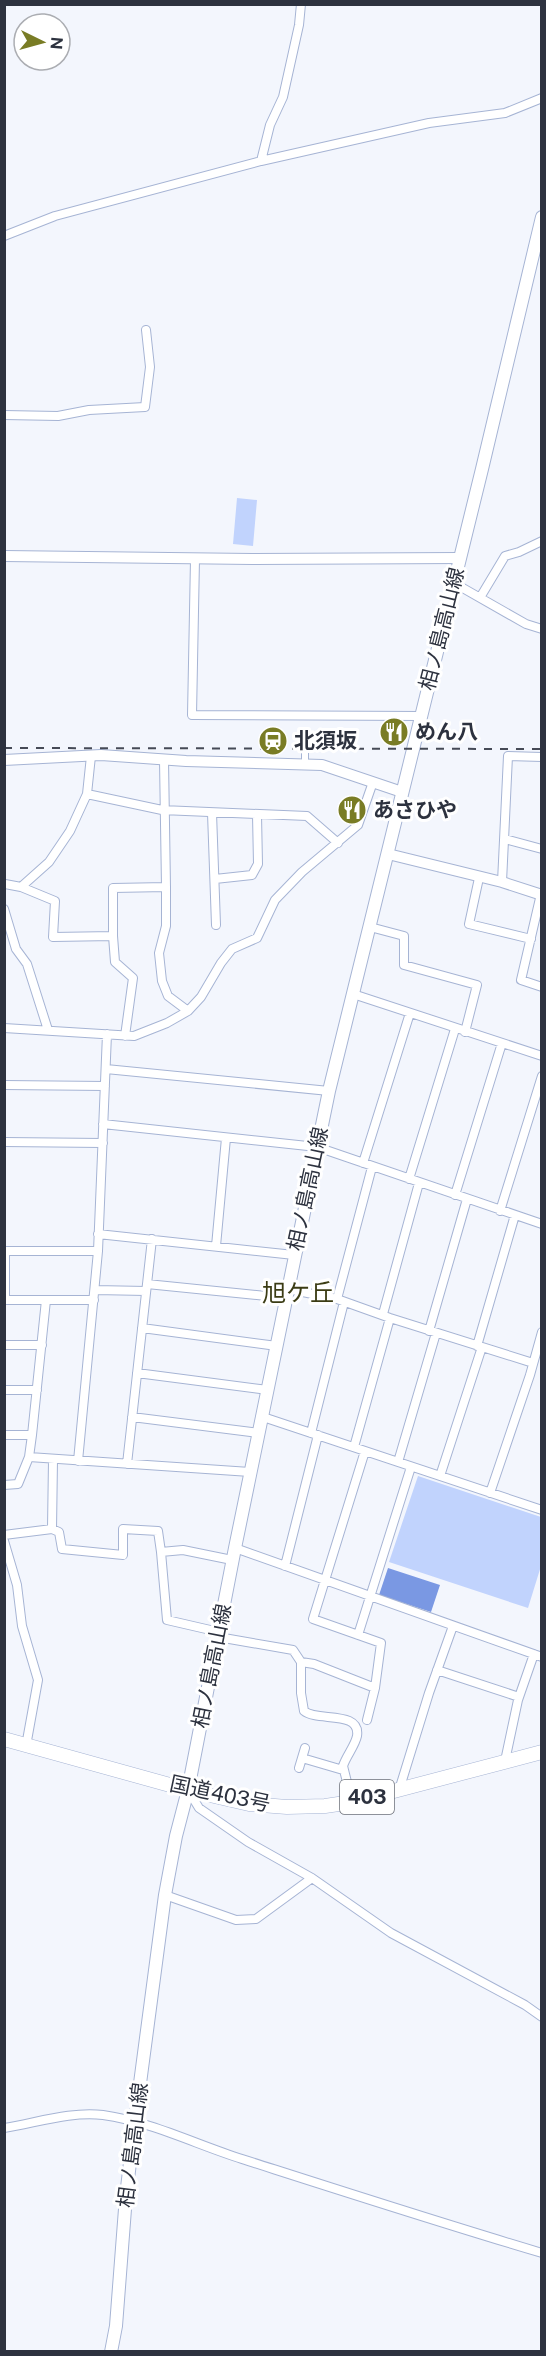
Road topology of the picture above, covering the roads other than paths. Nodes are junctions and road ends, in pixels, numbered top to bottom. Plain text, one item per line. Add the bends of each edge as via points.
1 (301, 4) edge
2 (542, 98) edge
3 (261, 161) junction
4 (542, 217) edge
5 (4, 236) edge
6 (146, 330) dead end
7 (4, 415) edge
8 (542, 541) edge
9 (4, 556) edge
10 (460, 558) junction
11 (195, 559) junction
12 (454, 583) junction
13 (481, 596) junction
14 (542, 629) edge
15 (421, 716) junction
16 (337, 743) dead end
17 (91, 756) junction
18 (542, 757) edge
19 (4, 760) edge
20 (164, 760) junction
21 (305, 764) junction
22 (373, 782) junction
23 (402, 792) junction
24 (87, 794) junction
25 (165, 810) junction
26 (212, 813) junction
27 (257, 815) junction
28 (505, 839) junction
29 (338, 843) junction
30 (542, 849) edge
31 (388, 854) junction
32 (479, 878) junction
33 (215, 879) junction
34 (502, 882) junction
35 (5, 884) edge
36 (21, 887) junction
37 (166, 887) junction
38 (4, 892) edge
39 (541, 895) edge
40 (4, 909) edge
41 (216, 925) dead end
42 (370, 927) junction
43 (114, 936) junction
44 (531, 939) junction
45 (542, 987) edge
46 (353, 994) junction
47 (188, 1011) junction
48 (410, 1013) junction
49 (4, 1028) edge
50 (455, 1029) junction
51 (48, 1030) junction
52 (465, 1032) junction
53 (107, 1034) junction
54 (125, 1036) junction
55 (502, 1043) junction
56 (542, 1056) edge
57 (106, 1069) junction
58 (542, 1076) edge
59 (4, 1085) edge
60 (105, 1086) junction
61 (329, 1091) junction
62 (103, 1125) junction
63 (226, 1138) junction
64 (4, 1142) edge
65 (102, 1143) junction
66 (317, 1147) junction
67 (363, 1163) junction
68 (372, 1167) junction
69 (409, 1179) junction
70 (419, 1183) junction
71 (454, 1195) junction
72 (466, 1199) junction
73 (500, 1210) junction
74 (515, 1215) junction
75 (542, 1224) edge
76 (98, 1234) junction
77 (152, 1239) junction
78 (216, 1246) junction
79 (5, 1251) edge
80 (98, 1251) junction
81 (294, 1255) junction
82 (146, 1288) junction
83 (95, 1290) junction
84 (287, 1293) junction
85 (5, 1300) edge
86 (46, 1300) junction
87 (94, 1300) junction
88 (340, 1300) junction
89 (386, 1316) junction
90 (142, 1328) junction
91 (432, 1332) junction
92 (542, 1332) edge
93 (4, 1345) edge
94 (42, 1345) junction
95 (276, 1346) junction
96 (480, 1347) junction
97 (533, 1363) junction
98 (137, 1373) junction
99 (4, 1390) edge
100 (37, 1390) junction
101 (268, 1390) junction
102 (132, 1417) junction
103 (263, 1417) junction
104 (259, 1433) junction
105 (315, 1434) junction
106 (4, 1435) edge
107 (32, 1435) junction
108 (354, 1447) junction
109 (365, 1451) junction
110 (29, 1457) junction
111 (53, 1460) junction
112 (78, 1461) junction
113 (398, 1462) junction
114 (127, 1464) junction
115 (411, 1467) junction
116 (250, 1472) junction
117 (440, 1476) junction
118 (4, 1485) edge
119 (490, 1493) junction
120 (542, 1510) edge
121 (52, 1529) junction
122 (4, 1534) edge
123 (4, 1541) edge
124 (161, 1552) junction
125 (233, 1554) junction
126 (285, 1566) junction
127 (326, 1581) junction
128 (372, 1596) junction
129 (453, 1626) junction
130 (219, 1635) junction
131 (358, 1635) junction
132 (538, 1656) edge
133 (301, 1662) junction
134 (437, 1670) junction
135 (375, 1688) junction
136 (519, 1697) junction
137 (367, 1720) dead end
138 (4, 1739) edge
139 (26, 1746) junction
140 (305, 1748) dead end
141 (542, 1752) edge
142 (302, 1758) junction
143 (505, 1761) junction
144 (299, 1768) dead end
145 (343, 1770) junction
146 (400, 1788) junction
147 (188, 1790) junction
148 (352, 1802) junction
149 (312, 1878) junction
150 (165, 1895) junction
151 (542, 2017) edge
152 (135, 2121) junction
153 (4, 2128) edge
154 (542, 2253) edge
155 (111, 2352) edge

1 - 3 street via 283,98 270,125
2 - 3 street via 505,113 429,123
3 - 5 street via 55,216
4 - 10 main road, 相ノ島高山線
6 - 7 street via 150,367 144,408 89,410 58,417
8 - 13 street via 505,556
9 - 11 street
10 - 11 street
10 - 12 main road, 相ノ島高山線
11 - 15 street via 192,715
12 - 13 street
12 - 15 main road, 相ノ島高山線
13 - 14 street via 526,624
15 - 23 main road, 相ノ島高山線
16 - 21 street via 305,745
17 - 19 street
17 - 20 street
17 - 24 street
18 - 28 street via 508,756
20 - 21 street
20 - 25 street
21 - 22 street via 322,765
22 - 23 street
22 - 29 street via 358,825
23 - 31 main road, 相ノ島高山線
24 - 25 street
24 - 36 street via 70,831 49,862
25 - 26 street
25 - 37 street
26 - 27 street
26 - 33 street
27 - 29 street via 307,816
27 - 33 street via 258,864 252,875
28 - 30 street
28 - 34 street
29 - 47 street via 275,900 256,938 232,949
31 - 32 street
31 - 42 main road, 相ノ島高山線
32 - 34 street
32 - 44 street via 469,924
33 - 41 street
34 - 39 street
35 - 36 street
35 - 38 street
36 - 43 street via 55,901 53,937
37 - 43 street via 113,888
37 - 47 street via 166,926 159,953 162,981 168,996
39 - 44 street
40 - 51 street
42 - 46 main road, 相ノ島高山線
42 - 52 street via 404,936 404,965 477,985
43 - 54 street via 115,962 133,978
44 - 45 street via 521,980
46 - 48 street
46 - 61 main road, 相ノ島高山線
47 - 54 street via 150,1030
48 - 50 street
48 - 67 street
49 - 51 street
50 - 52 street
50 - 69 street
51 - 53 street
52 - 55 street
53 - 54 street
53 - 57 street
55 - 56 street
55 - 71 street
57 - 60 street
57 - 61 street
58 - 73 street
59 - 60 street
60 - 62 street
61 - 66 main road, 相ノ島高山線
62 - 63 street
62 - 65 street
63 - 66 street
63 - 78 street
64 - 65 street
65 - 76 street
66 - 67 street
66 - 81 main road, 相ノ島高山線
67 - 68 street
68 - 69 street
68 - 88 street
69 - 70 street
70 - 71 street
70 - 89 street
71 - 72 street
72 - 73 street
72 - 91 street
73 - 74 street
74 - 75 street
74 - 96 street
76 - 77 street
76 - 80 street
77 - 78 street
77 - 82 street
78 - 81 street
79 - 80 street
79 - 85 street
80 - 83 street
81 - 84 main road, 相ノ島高山線
82 - 83 street
82 - 84 street
82 - 90 street
83 - 87 street
84 - 88 street
84 - 95 main road, 相ノ島高山線
85 - 86 street
86 - 87 street
86 - 94 street
87 - 112 street
88 - 89 street
88 - 105 street
89 - 91 street
89 - 108 street
90 - 95 street
90 - 98 street
91 - 96 street
91 - 113 street
92 - 97 street
93 - 94 street
94 - 100 street
95 - 101 main road, 相ノ島高山線
96 - 97 street
96 - 117 street
97 - 119 street
98 - 101 street
98 - 102 street
99 - 100 street
100 - 107 street
101 - 103 main road, 相ノ島高山線
102 - 104 street
102 - 114 street
103 - 104 main road, 相ノ島高山線
103 - 105 street
104 - 116 main road, 相ノ島高山線
105 - 108 street
105 - 126 street
106 - 107 street
107 - 110 street
108 - 109 street
109 - 113 street
109 - 127 street
110 - 111 street
110 - 118 street via 18,1484
111 - 112 street
111 - 121 street
112 - 114 street
113 - 115 street
114 - 116 street
115 - 117 street
115 - 128 street
116 - 125 main road, 相ノ島高山線
117 - 119 street
119 - 120 street
121 - 122 street
121 - 124 street via 59,1532 62,1550 123,1555 123,1529 158,1527
123 - 139 street via 38,1680
124 - 125 street
124 - 130 street via 167,1620
125 - 126 street
125 - 130 main road, 相ノ島高山線
126 - 127 street
127 - 128 street
127 - 131 street via 313,1618
128 - 129 street
128 - 131 street
129 - 132 street
129 - 134 street
130 - 133 street via 293,1650
130 - 147 main road, 相ノ島高山線
131 - 135 street via 381,1643
132 - 136 street
133 - 135 street
133 - 145 street via 304,1711 309,1716 345,1719 354,1723 357,1730
134 - 136 street
134 - 146 street
135 - 137 street
136 - 143 street
138 - 139 highway, 国道403号 / 403
139 - 147 highway, 国道403号 / 403
140 - 142 street
141 - 143 highway, 国道403号 / 403
142 - 144 street
142 - 145 street
143 - 146 highway, 国道403号 / 403
145 - 148 street
146 - 148 highway, 国道403号 / 403
147 - 148 highway, 国道403号 / 403 via 249,1804 287,1807
147 - 149 street via 199,1808 248,1842
147 - 150 main road, 相ノ島高山線
149 - 150 street via 256,1919 236,1920
149 - 151 street via 391,1933
150 - 152 main road, 相ノ島高山線
152 - 153 street via 77,2115
152 - 154 street
152 - 155 main road, 相ノ島高山線

